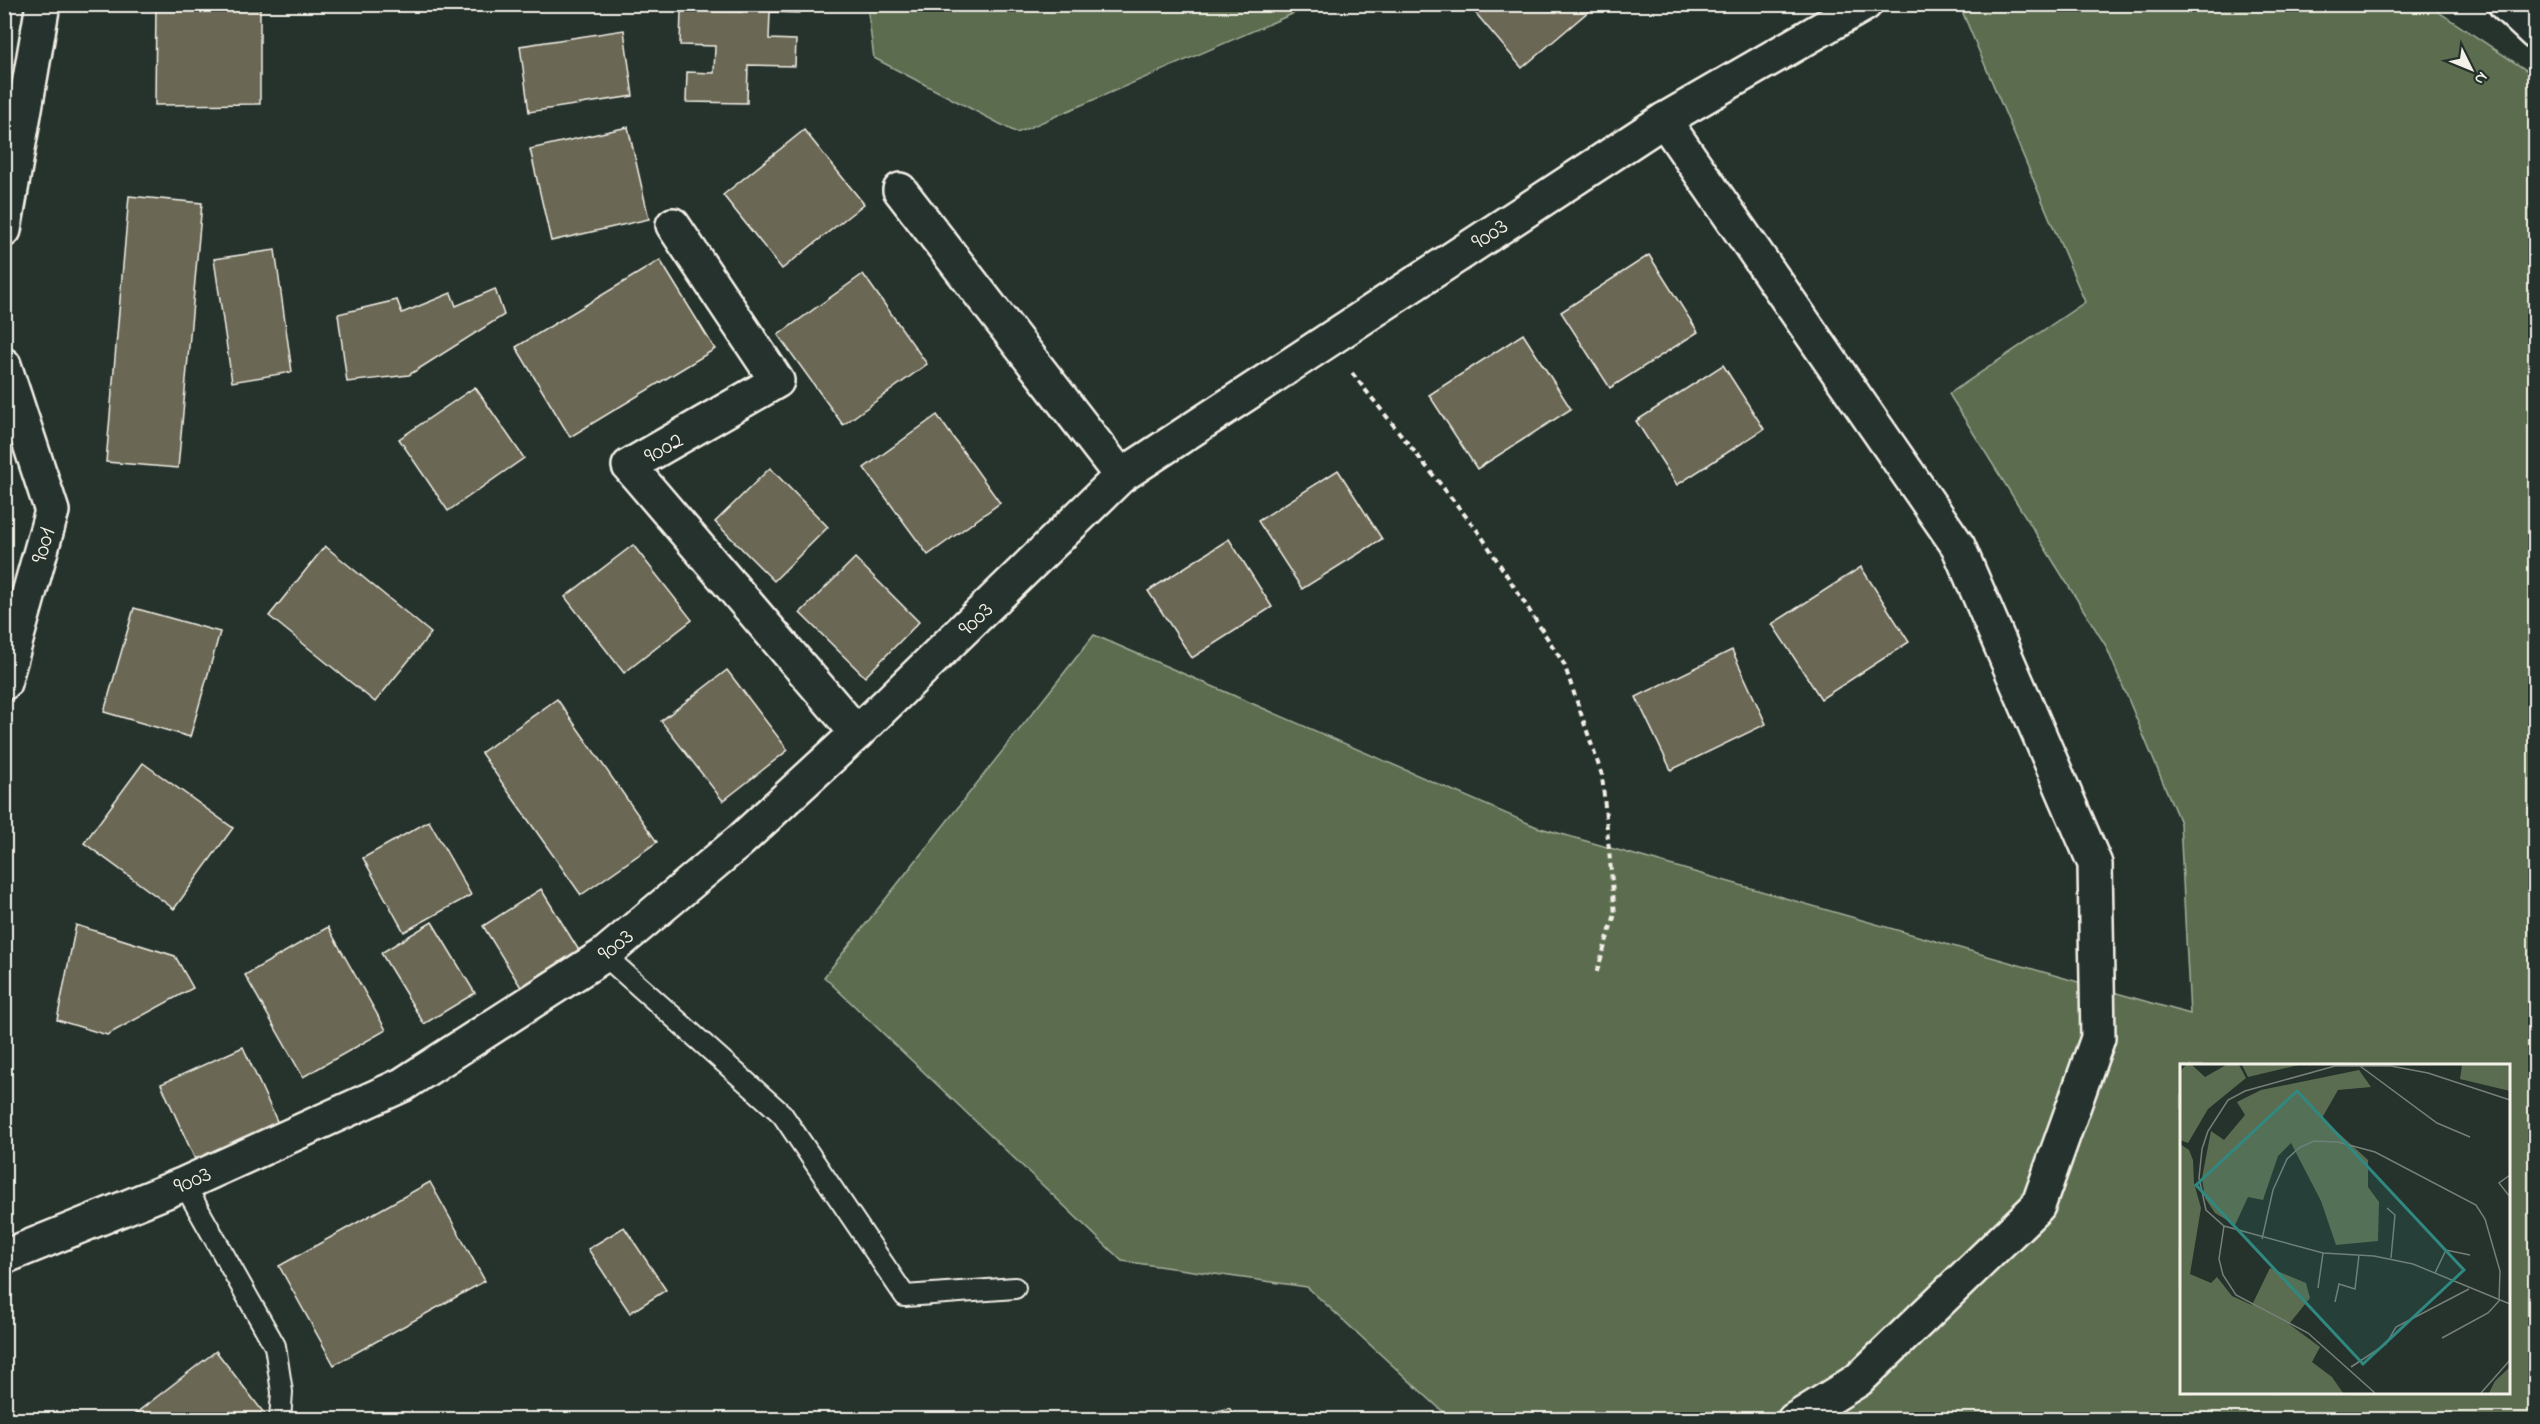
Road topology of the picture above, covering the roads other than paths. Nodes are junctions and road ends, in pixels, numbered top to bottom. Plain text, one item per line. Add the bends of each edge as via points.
1 (43, 4) edge
2 (1865, 4) edge
3 (2505, 4) edge
4 (2535, 33) edge
5 (1664, 120) junction
6 (900, 190) dead end
7 (673, 225) dead end
8 (4, 230) edge
9 (4, 365) edge
10 (1121, 476) junction
11 (4, 683) edge
12 (857, 733) junction
13 (604, 955) junction
14 (184, 1184) junction
15 (4, 1257) edge
16 (1015, 1288) dead end
17 (280, 1419) edge
18 (1794, 1419) edge

1 - 8 street
2 - 5 street, 9003
3 - 4 street
5 - 10 street, 9003
5 - 18 street via 1958,546 2095,864 2098,1038 2038,1206 1858,1380
6 - 10 street
7 - 12 street, 9002 via 777,381 629,466
9 - 11 street, 9001 via 52,511
10 - 12 street, 9003
12 - 13 street, 9003 via 740,841
13 - 14 street, 9003 via 402,1085
13 - 16 lane via 782,1114 905,1296
14 - 15 street, 9003
14 - 17 lane via 275,1346 282,1392

